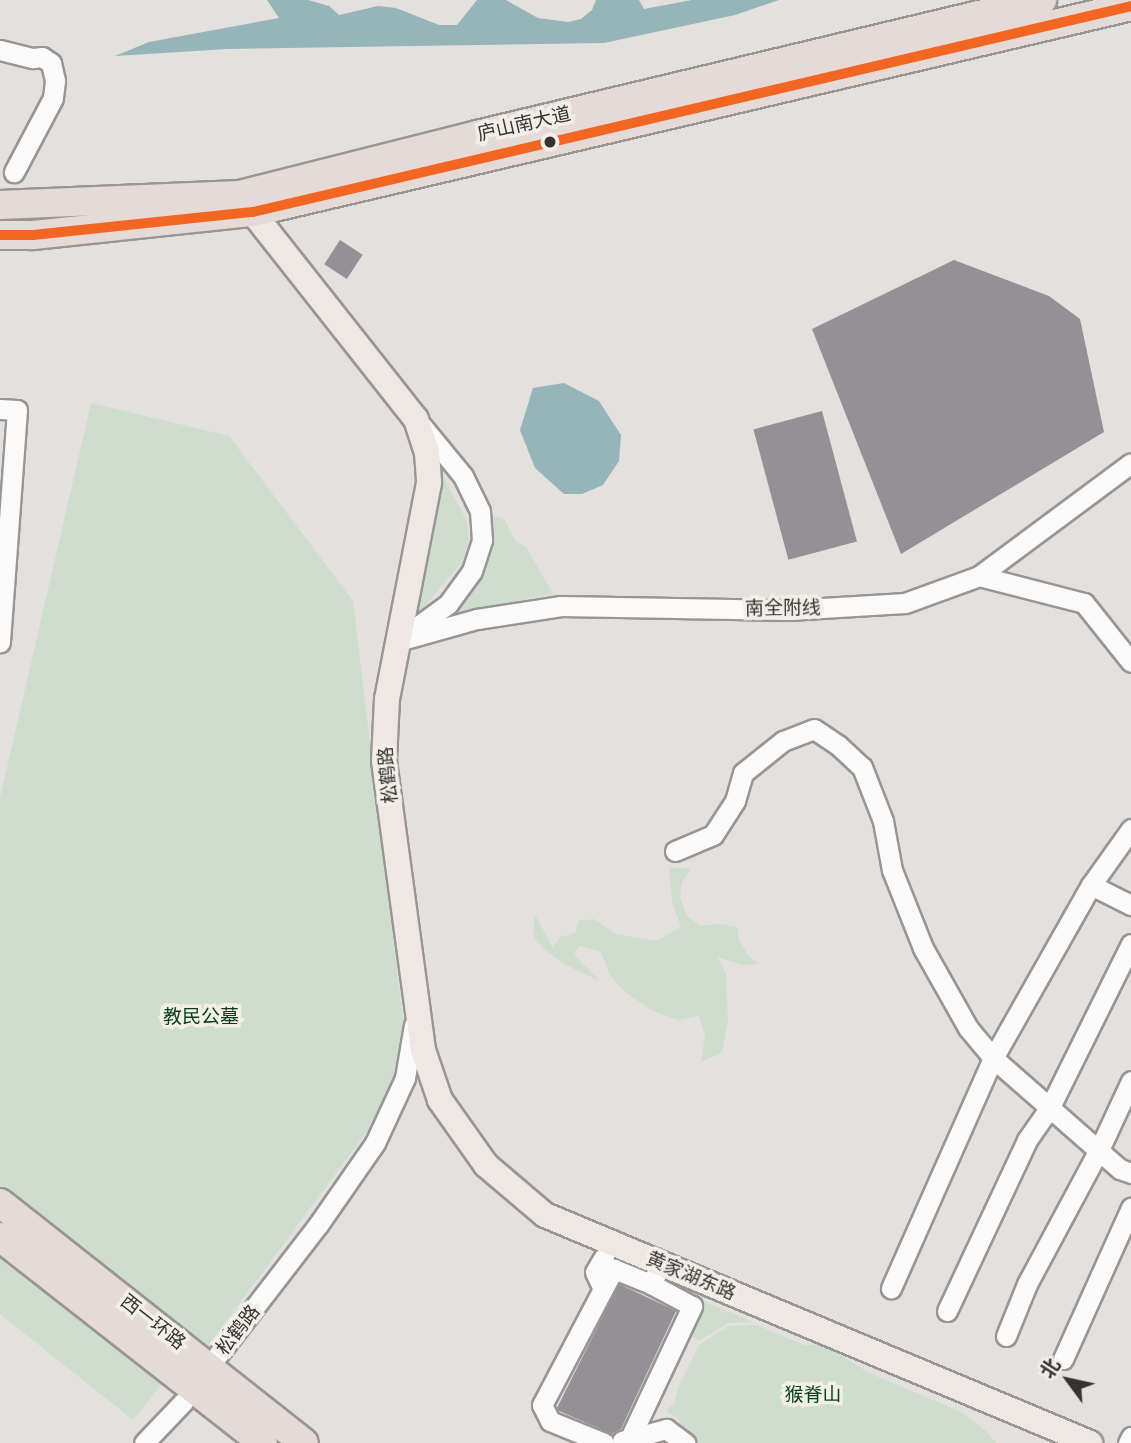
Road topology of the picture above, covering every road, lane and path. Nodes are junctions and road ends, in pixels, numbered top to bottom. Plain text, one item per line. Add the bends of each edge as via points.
1 (1042, 0) edge
2 (1131, 6) edge
3 (0, 50) edge
4 (14, 172) dead end
5 (246, 204) junction
6 (0, 205) edge
7 (0, 235) edge
8 (0, 409) edge
9 (416, 419) junction
10 (1131, 463) edge
11 (979, 576) junction
12 (398, 641) junction
13 (0, 642) edge
14 (1131, 662) edge
15 (1131, 830) edge
16 (675, 851) dead end
17 (1091, 884) junction
18 (1131, 905) edge
19 (1131, 944) edge
20 (415, 985) junction
21 (993, 1058) junction
22 (1131, 1081) edge
23 (1050, 1107) junction
24 (1098, 1150) junction
25 (1131, 1173) edge
26 (0, 1203) edge
27 (1131, 1208) edge
28 (0, 1237) edge
29 (604, 1257) dead end
30 (656, 1274) junction
31 (891, 1288) dead end
32 (603, 1289) junction
33 (947, 1311) dead end
34 (1006, 1336) dead end
35 (1063, 1359) dead end
36 (214, 1360) dead end
37 (183, 1402) dead end
38 (166, 1422) junction
39 (249, 1434) edge
40 (1131, 1437) edge
41 (301, 1439) edge
42 (624, 1441) edge
43 (144, 1443) edge
44 (161, 1443) edge
45 (263, 1443) edge
46 (604, 1443) edge
47 (685, 1443) edge
48 (1090, 1443) edge
49 (1128, 1443) edge

1 - 5 highway, 庐山南大道 via 490,132
2 - 5 highway, 庐山南大道
3 - 4 street via 42,57 51,63 55,81 53,97
5 - 6 highway, 庐山南大道
5 - 7 highway, 庐山南大道 via 33,235
5 - 9 main road, 松鹤路
8 - 13 street via 17,410
9 - 12 main road, 松鹤路 via 427,452 429,483
9 - 12 street via 463,477 480,511 482,540 472,571 448,604
10 - 11 street, 南全附线
11 - 12 street, 南全附线 via 905,603 789,610 561,606 477,619
11 - 14 street via 1084,603
12 - 20 main road, 松鹤路 via 387,699 384,761
15 - 17 street
16 - 21 street via 713,835 735,801 743,773 783,741 814,729 862,767 883,821 892,870 923,948 968,1028
17 - 18 street
17 - 21 street
19 - 23 street
20 - 30 main road, 黄家湖东路 via 424,1050 440,1100 486,1165 545,1215
20 - 36 street, 松鹤路 via 405,1079 375,1143
21 - 23 street
21 - 31 street
22 - 24 street
23 - 24 street
23 - 33 street via 1027,1139
24 - 25 street
24 - 34 street via 1027,1284
26 - 41 highway, 西一环路
27 - 35 street
28 - 39 highway, 西一环路
29 - 32 street via 595,1272
30 - 32 street via 614,1269
30 - 42 street via 692,1306
30 - 48 main road, 黄家湖东路
32 - 46 street via 542,1405 550,1421
37 - 38 street
38 - 43 street
38 - 44 street
39 - 45 highway, 西一环路
40 - 49 street
42 - 47 street via 666,1429

